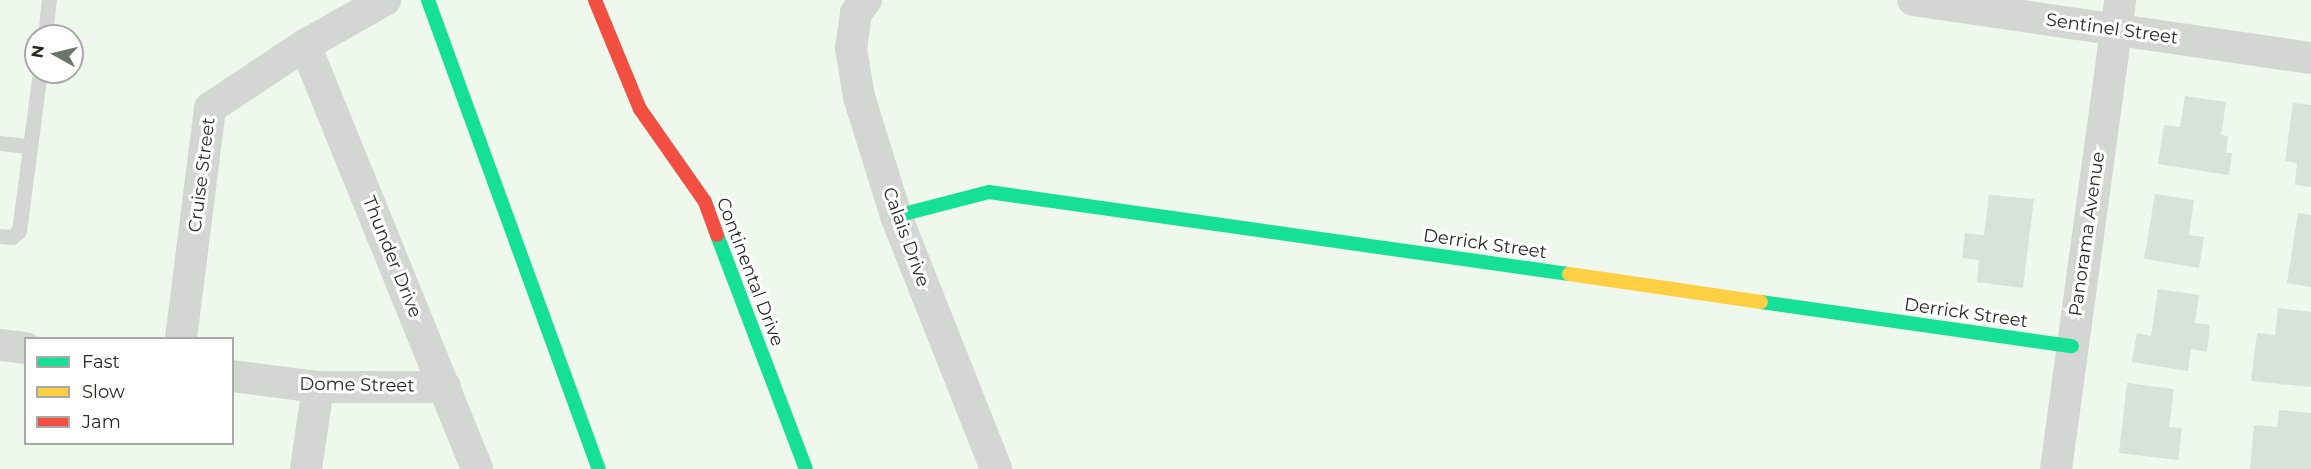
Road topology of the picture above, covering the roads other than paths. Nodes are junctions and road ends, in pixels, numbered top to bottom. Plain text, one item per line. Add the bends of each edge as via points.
1 (50, 0) edge
2 (385, 0) edge
3 (428, 0) edge
4 (595, 0) edge
5 (866, 0) edge
6 (1913, 0) edge
7 (2118, 15) edge
8 (47, 24) edge
9 (305, 45) junction
10 (2311, 58) edge
11 (38, 84) edge
12 (0, 143) edge
13 (30, 146) junction
14 (896, 216) junction
15 (0, 236) edge
16 (181, 337) edge
17 (0, 345) edge
18 (2072, 346) junction
19 (24, 348) edge
20 (234, 376) edge
21 (318, 387) junction
22 (446, 387) junction
23 (306, 469) edge
24 (477, 469) edge
25 (599, 469) edge
26 (806, 469) edge
27 (996, 469) edge
28 (2056, 469) edge

1 - 8 lane
2 - 9 street, Cruise Street
3 - 25 street
4 - 26 street, Continental Drive via 640,108 705,202
5 - 14 street, Calais Drive via 856,13 851,48 859,97
6 - 7 street, Sentinel Street
7 - 10 street, Sentinel Street
7 - 18 street, Panorama Avenue
9 - 16 street, Cruise Street via 210,108
9 - 22 street, Thunder Drive
11 - 13 lane
12 - 13 lane
13 - 15 lane via 19,231 12,237
14 - 18 street, Derrick Street via 989,192
14 - 27 street, Calais Drive
17 - 19 street
18 - 28 street, Panorama Avenue
20 - 21 street, Dome Street
21 - 22 street, Dome Street
21 - 23 street
22 - 24 street, Thunder Drive

